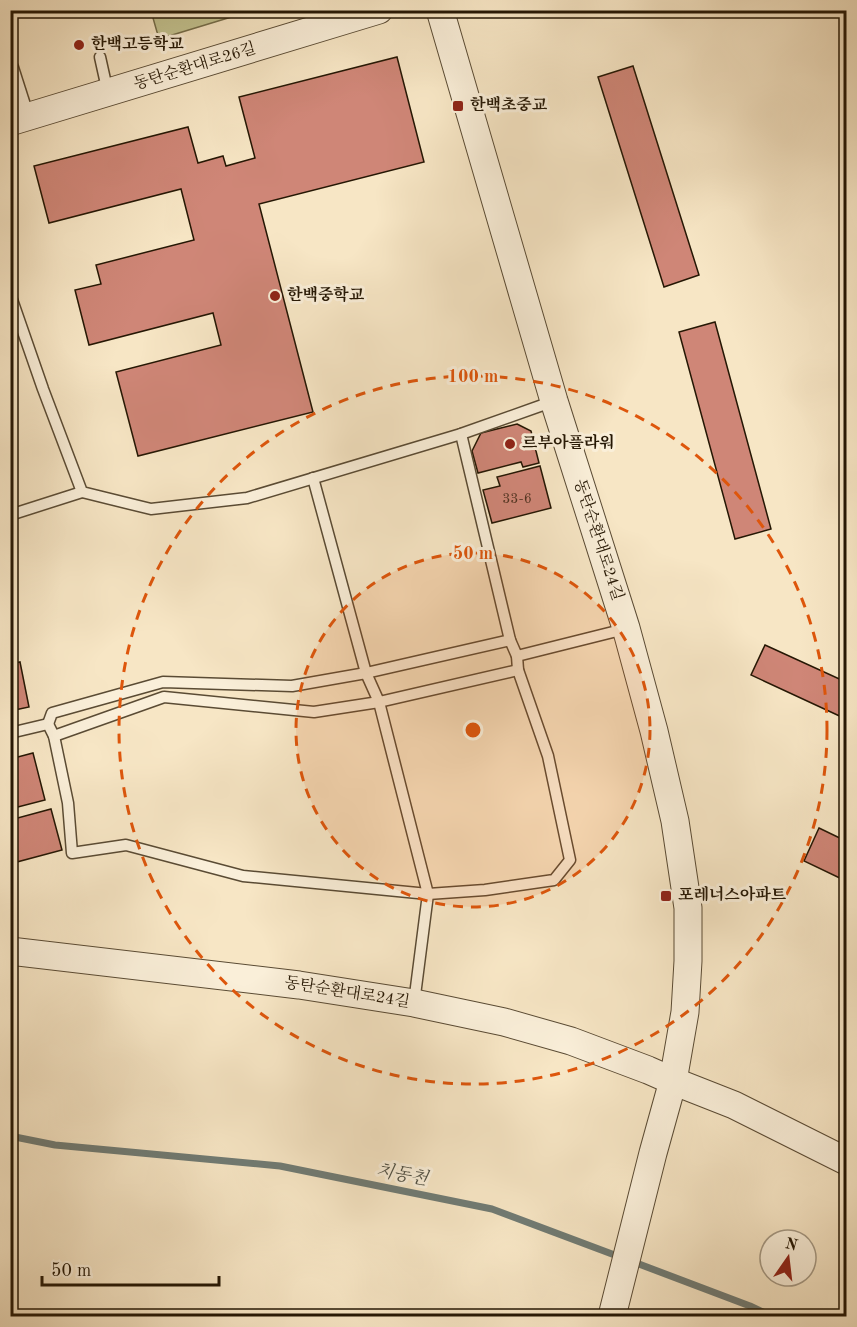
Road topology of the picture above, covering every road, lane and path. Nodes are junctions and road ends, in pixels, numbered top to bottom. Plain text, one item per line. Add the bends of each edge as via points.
1 (380, 10) edge
2 (440, 10) edge
3 (100, 57) dead end
4 (10, 68) edge
5 (108, 93) junction
6 (18, 120) edge
7 (10, 294) edge
8 (554, 402) junction
9 (461, 434) junction
10 (313, 478) junction
11 (82, 492) junction
12 (10, 515) edge
13 (626, 628) junction
14 (510, 640) junction
15 (517, 656) junction
16 (518, 670) junction
17 (366, 673) junction
18 (379, 702) junction
19 (48, 724) junction
20 (10, 733) edge
21 (54, 736) junction
22 (428, 894) junction
23 (10, 951) edge
24 (414, 1003) junction
25 (673, 1081) junction
26 (846, 1161) edge
27 (612, 1317) edge

1 - 5 street, 동탄순환대로26길
2 - 8 street, 동탄순환대로24길
3 - 5 lane
4 - 6 street
5 - 6 street, 동탄순환대로26길
7 - 11 lane
8 - 9 lane
8 - 13 street, 동탄순환대로24길
9 - 10 lane
9 - 14 lane
10 - 11 lane via 247,498 151,509
10 - 17 lane
11 - 12 lane
13 - 15 lane
13 - 25 street, 동탄순환대로24길 via 675,821 687,908 685,1012
14 - 15 lane
14 - 17 lane
15 - 16 lane
16 - 18 lane
16 - 22 lane via 548,756 570,860 554,880
17 - 18 lane
17 - 19 lane via 292,686 163,682 52,713
18 - 21 lane via 314,711 164,697
18 - 22 lane
19 - 20 lane
19 - 21 lane
21 - 22 lane via 68,802 72,854 126,845 243,876
22 - 24 lane
23 - 24 street, 동탄순환대로24길 via 299,985
24 - 25 street, 동탄순환대로24길 via 571,1041
25 - 26 street, 동탄순환대로24길 via 734,1105
25 - 27 street, 동탄순환대로24길

